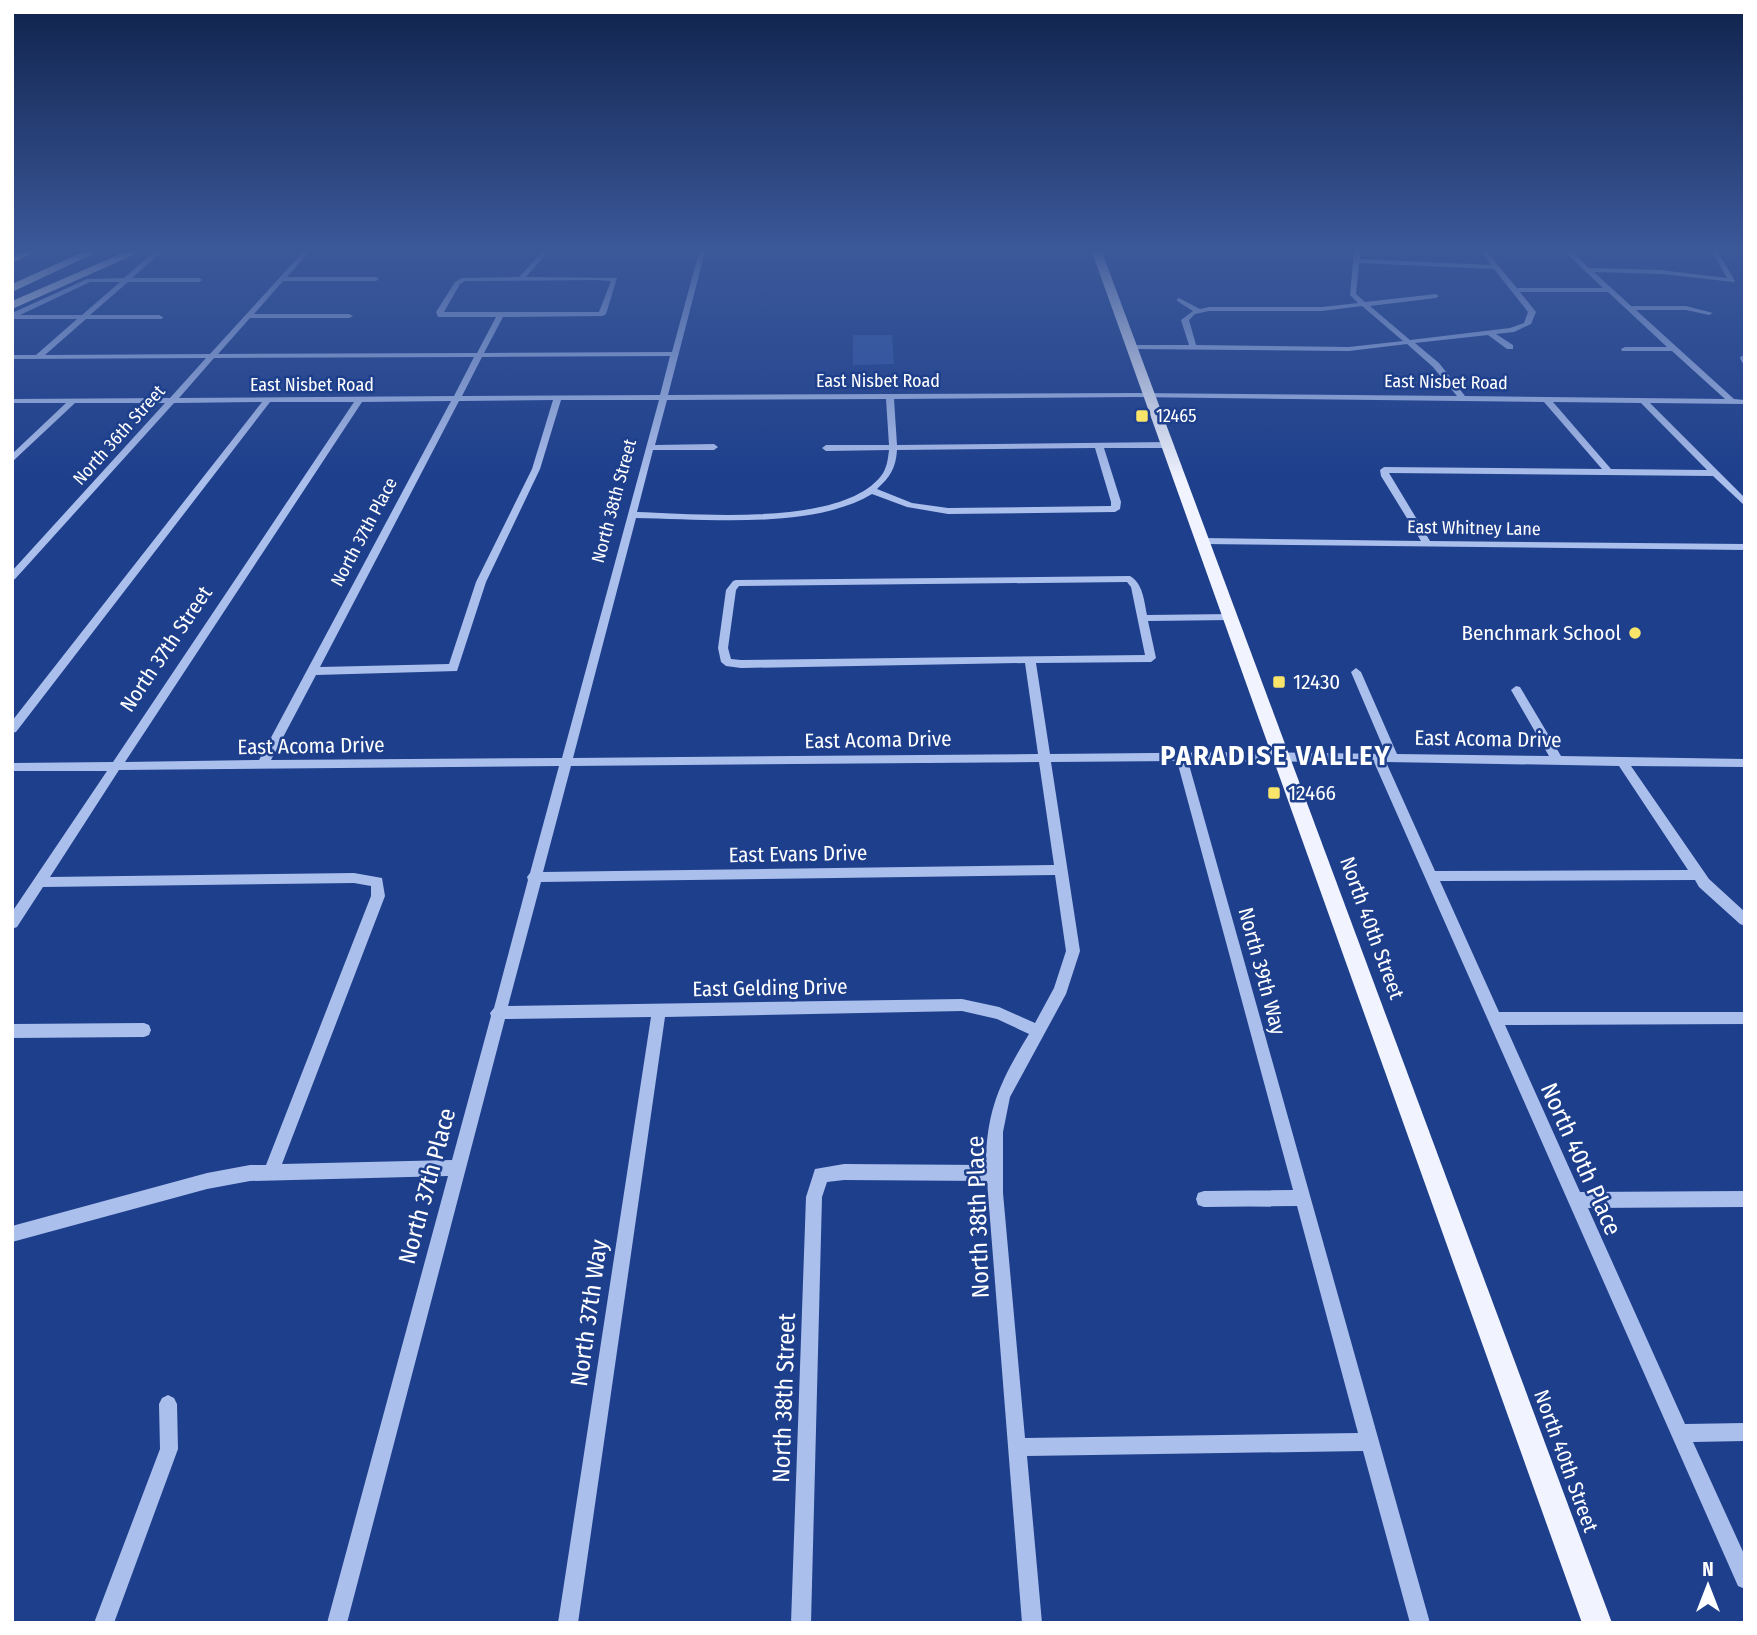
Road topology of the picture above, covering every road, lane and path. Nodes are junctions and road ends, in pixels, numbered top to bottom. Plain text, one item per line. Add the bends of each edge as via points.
1 (70, 328) edge
2 (236, 328) edge
3 (494, 328) edge
4 (682, 328) edge
5 (1125, 328) edge
6 (1186, 328) edge
7 (1391, 328) edge
8 (1509, 328) edge
9 (1651, 328) edge
10 (1490, 333) junction
11 (1409, 343) junction
12 (1132, 347) junction
13 (1193, 347) junction
14 (1510, 347) dead end
15 (1625, 349) dead end
16 (1676, 351) junction
17 (1691, 352) dead end
18 (675, 354) junction
19 (480, 355) junction
20 (211, 356) junction
21 (12, 357) edge
22 (38, 357) junction
23 (1149, 395) junction
24 (890, 397) junction
25 (664, 398) junction
26 (1462, 398) junction
27 (1546, 399) junction
28 (172, 400) junction
29 (456, 400) junction
30 (557, 400) junction
31 (1642, 400) junction
32 (12, 401) edge
33 (73, 401) junction
34 (267, 401) junction
35 (358, 401) junction
36 (1731, 401) junction
37 (1745, 402) edge
38 (1168, 445) junction
39 (1099, 446) junction
40 (715, 447) dead end
41 (892, 447) junction
42 (650, 448) junction
43 (826, 448) dead end
44 (12, 459) edge
45 (1384, 470) joint
46 (1609, 472) junction
47 (1715, 473) junction
48 (871, 490) junction
49 (1745, 503) edge
50 (1115, 509) joint
51 (631, 515) junction
52 (1203, 541) junction
53 (1427, 543) junction
54 (1745, 547) edge
55 (12, 577) edge
56 (1231, 617) junction
57 (1143, 618) junction
58 (1030, 660) junction
59 (312, 671) junction
60 (1356, 672) dead end
61 (1516, 690) dead end
62 (12, 729) edge
63 (1181, 756) junction
64 (1281, 756) junction
65 (1386, 757) junction
66 (1045, 758) junction
67 (1557, 760) junction
68 (1622, 761) junction
69 (567, 762) junction
70 (1745, 763) edge
71 (262, 766) junction
72 (12, 767) edge
73 (115, 767) junction
74 (1062, 870) junction
75 (1698, 875) junction
76 (1430, 876) junction
77 (533, 877) junction
78 (40, 882) junction
79 (377, 882) joint
80 (1745, 920) edge
81 (12, 923) edge
82 (659, 1011) junction
83 (497, 1013) junction
84 (1745, 1017) edge
85 (1494, 1019) junction
86 (145, 1030) dead end
87 (12, 1031) edge
88 (1038, 1031) junction
89 (456, 1168) junction
90 (271, 1172) junction
91 (994, 1173) junction
92 (1303, 1198) junction
93 (1204, 1199) dead end
94 (1745, 1199) edge
95 (1575, 1200) junction
96 (12, 1234) edge
97 (168, 1404) dead end
98 (1745, 1432) edge
99 (1680, 1433) junction
100 (1369, 1442) junction
101 (1016, 1447) junction
102 (1745, 1579) edge
103 (104, 1623) edge
104 (337, 1623) edge
105 (568, 1623) edge
106 (802, 1623) edge
107 (1032, 1623) edge
108 (1420, 1623) edge
109 (1597, 1623) edge

1 - 22 street
2 - 20 street, North 36th Street
3 - 19 street, North 37th Place
4 - 18 street, North 38th Street
5 - 12 main road, North 40th Street
6 - 13 street
7 - 11 street
8 - 10 street
9 - 16 street
10 - 11 street
10 - 14 street
11 - 13 street via 1349,349
11 - 26 street via 1436,365
12 - 13 street
12 - 23 main road, North 40th Street
15 - 16 street
16 - 17 street
16 - 36 street
18 - 19 street
18 - 25 street, North 38th Street
19 - 20 street
19 - 29 street, North 37th Place
20 - 22 street
20 - 28 street, North 36th Street
21 - 22 street
23 - 24 street, East Nisbet Road
23 - 26 street, East Nisbet Road
23 - 38 main road, North 40th Street
24 - 25 street, East Nisbet Road
24 - 41 street
25 - 30 street, East Nisbet Road
25 - 42 street, North 38th Street
26 - 27 street, East Nisbet Road
27 - 31 street, East Nisbet Road
27 - 46 street
28 - 33 street, East Nisbet Road
28 - 34 street, East Nisbet Road
28 - 55 street, North 36th Street
29 - 30 street, East Nisbet Road
29 - 35 street, East Nisbet Road
29 - 59 street, North 37th Place
30 - 59 street via 540,460 481,582 453,668
31 - 36 street, East Nisbet Road
31 - 47 street
32 - 33 street, East Nisbet Road
33 - 44 street
34 - 35 street, East Nisbet Road
34 - 62 street
35 - 73 street, North 37th Street
36 - 37 street, East Nisbet Road
38 - 39 street
38 - 52 main road, North 40th Street
39 - 41 street
39 - 50 street
40 - 42 street
41 - 43 street
41 - 48 street via 887,475
42 - 51 street, North 38th Street
45 - 46 street
45 - 53 street
46 - 47 street
47 - 49 street
48 - 50 street via 928,509
48 - 51 street via 860,498 814,512
51 - 69 street, North 38th Street
52 - 53 street, East Whitney Lane
52 - 56 main road, North 40th Street
53 - 54 street, East Whitney Lane
56 - 57 street
56 - 64 main road, North 40th Street
57 - 58 street via 1151,658
57 - 58 street via 1130,579 736,583 731,590 723,648 726,662
58 - 66 street, North 38th Place
59 - 71 street, North 37th Place
60 - 65 street, North 40th Place
61 - 67 street
63 - 64 street, East Acoma Drive
63 - 66 street, East Acoma Drive
63 - 92 street, North 39th Way
64 - 65 street, East Acoma Drive
64 - 109 main road, North 40th Street
65 - 67 street, East Acoma Drive
65 - 76 street, North 40th Place
66 - 69 street, East Acoma Drive
66 - 74 street, North 38th Place
67 - 68 street, East Acoma Drive
68 - 70 street, East Acoma Drive
68 - 75 street
69 - 71 street, East Acoma Drive
69 - 77 street, North 37th Place
71 - 73 street, East Acoma Drive
72 - 73 street, East Acoma Drive
73 - 78 street, North 37th Street
74 - 77 street, East Evans Drive
74 - 88 street, North 38th Place via 1073,951 1060,995
75 - 76 street
75 - 80 street
76 - 85 street, North 40th Place
77 - 83 street, North 37th Place
78 - 79 street via 354,878
78 - 81 street, North 37th Street
79 - 90 street via 378,896
82 - 83 street, East Gelding Drive
82 - 88 street, East Gelding Drive via 962,1005 999,1013
82 - 105 street, North 37th Way
83 - 89 street, North 37th Place
84 - 85 street
85 - 95 street, North 40th Place
86 - 87 street
88 - 91 street, North 38th Place via 1002,1100
89 - 90 street
89 - 104 street, North 37th Place
90 - 96 street via 206,1181
91 - 101 street, North 38th Place
91 - 106 street, North 38th Street via 821,1175 814,1196
92 - 93 street
92 - 100 street, North 39th Way
94 - 95 street
95 - 99 street, North 40th Place
97 - 103 street via 169,1449
98 - 99 street
99 - 102 street, North 40th Place
100 - 101 street
100 - 108 street, North 39th Way
101 - 107 street, North 38th Place

